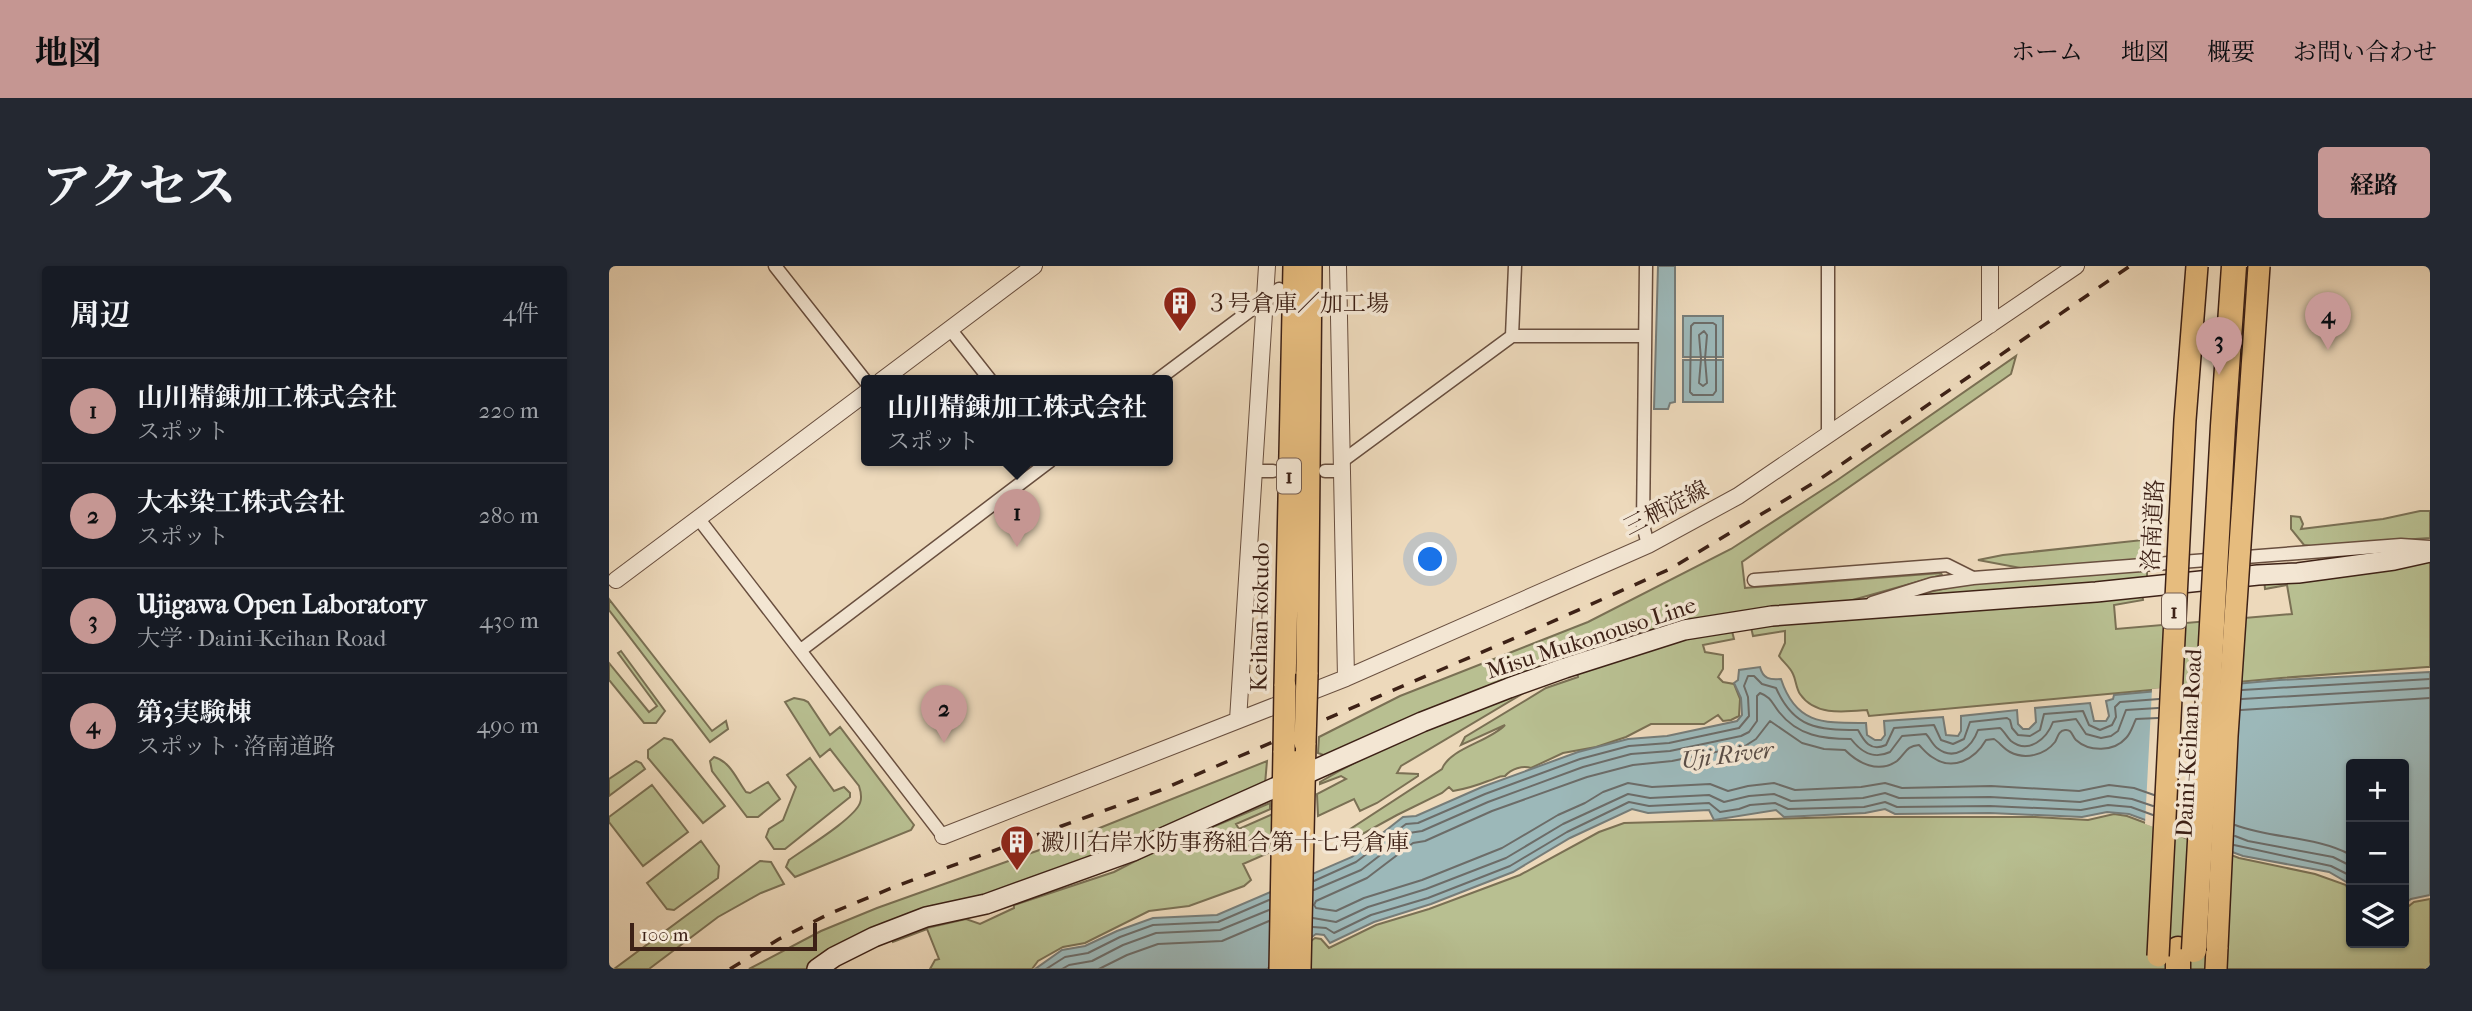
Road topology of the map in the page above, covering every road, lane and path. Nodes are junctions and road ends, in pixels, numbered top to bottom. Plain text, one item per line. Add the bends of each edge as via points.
1 (775, 266) edge
2 (1034, 266) edge
3 (1267, 266) edge
4 (1294, 266) edge
5 (1311, 266) edge
6 (1338, 266) edge
7 (1515, 266) edge
8 (1646, 266) edge
9 (1828, 266) edge
10 (1990, 266) edge
11 (2076, 266) edge
12 (2197, 266) edge
13 (2221, 266) edge
14 (2234, 266) edge
15 (2259, 266) edge
16 (1272, 293) junction
17 (1990, 325) junction
18 (950, 329) junction
19 (1512, 336) junction
20 (1645, 336) junction
21 (889, 375) edge
22 (986, 375) edge
23 (1164, 375) edge
24 (861, 377) edge
25 (861, 396) edge
26 (1828, 436) junction
27 (1043, 466) edge
28 (1336, 468) junction
29 (1254, 471) junction
30 (1273, 471) dead end
31 (698, 518) junction
32 (1648, 545) junction
33 (2430, 549) edge
34 (612, 575) edge
35 (1973, 578) junction
36 (1753, 580) dead end
37 (1854, 609) junction
38 (801, 650) junction
39 (1346, 678) junction
40 (1238, 720) junction
41 (1304, 782) junction
42 (1283, 791) junction
43 (943, 836) joint
44 (2164, 965) edge
45 (817, 969) edge
46 (1280, 969) edge
47 (1300, 969) edge
48 (2194, 969) edge
49 (2216, 969) edge

1 - 24 street
2 - 18 street
3 - 16 street
4 - 42 highway, Keihan-kokudo / 1, bridge
5 - 41 highway, Keihan-kokudo / 1, bridge
6 - 28 street
7 - 19 street
8 - 20 street
9 - 26 street
10 - 17 street
11 - 17 street, 三栖淀線
12 - 44 highway, 洛南道路 / 1, bridge via 2184,434
13 - 44 highway, Daini-Keihan Road / 1
14 - 48 highway, Daini-Keihan Road / 1, bridge
15 - 49 highway, bridge
16 - 23 street
16 - 29 street
17 - 26 street, 三栖淀線
18 - 21 street
18 - 22 street
19 - 20 street
19 - 28 street
20 - 32 street via 1643,525
25 - 31 street
26 - 32 street, 三栖淀線 via 1738,496
27 - 38 street
28 - 39 street
29 - 30 street
29 - 40 street
31 - 34 street
31 - 38 street
32 - 39 street, 三栖淀線
33 - 35 street via 2401,545
33 - 37 main road, Misu Mukonouso Line via 2394,560 2298,573
35 - 36 street via 1947,565
35 - 37 street via 1932,584
37 - 41 main road, Misu Mukonouso Line via 1684,630 1565,668 1422,722
38 - 43 street
39 - 40 street, 三栖淀線
40 - 43 street, 三栖淀線
41 - 42 main road, Misu Mukonouso Line
41 - 47 highway, Keihan-kokudo / 1
42 - 45 main road, Misu Mukonouso Line via 986,904 926,918 874,937
42 - 46 highway, Keihan-kokudo / 1

